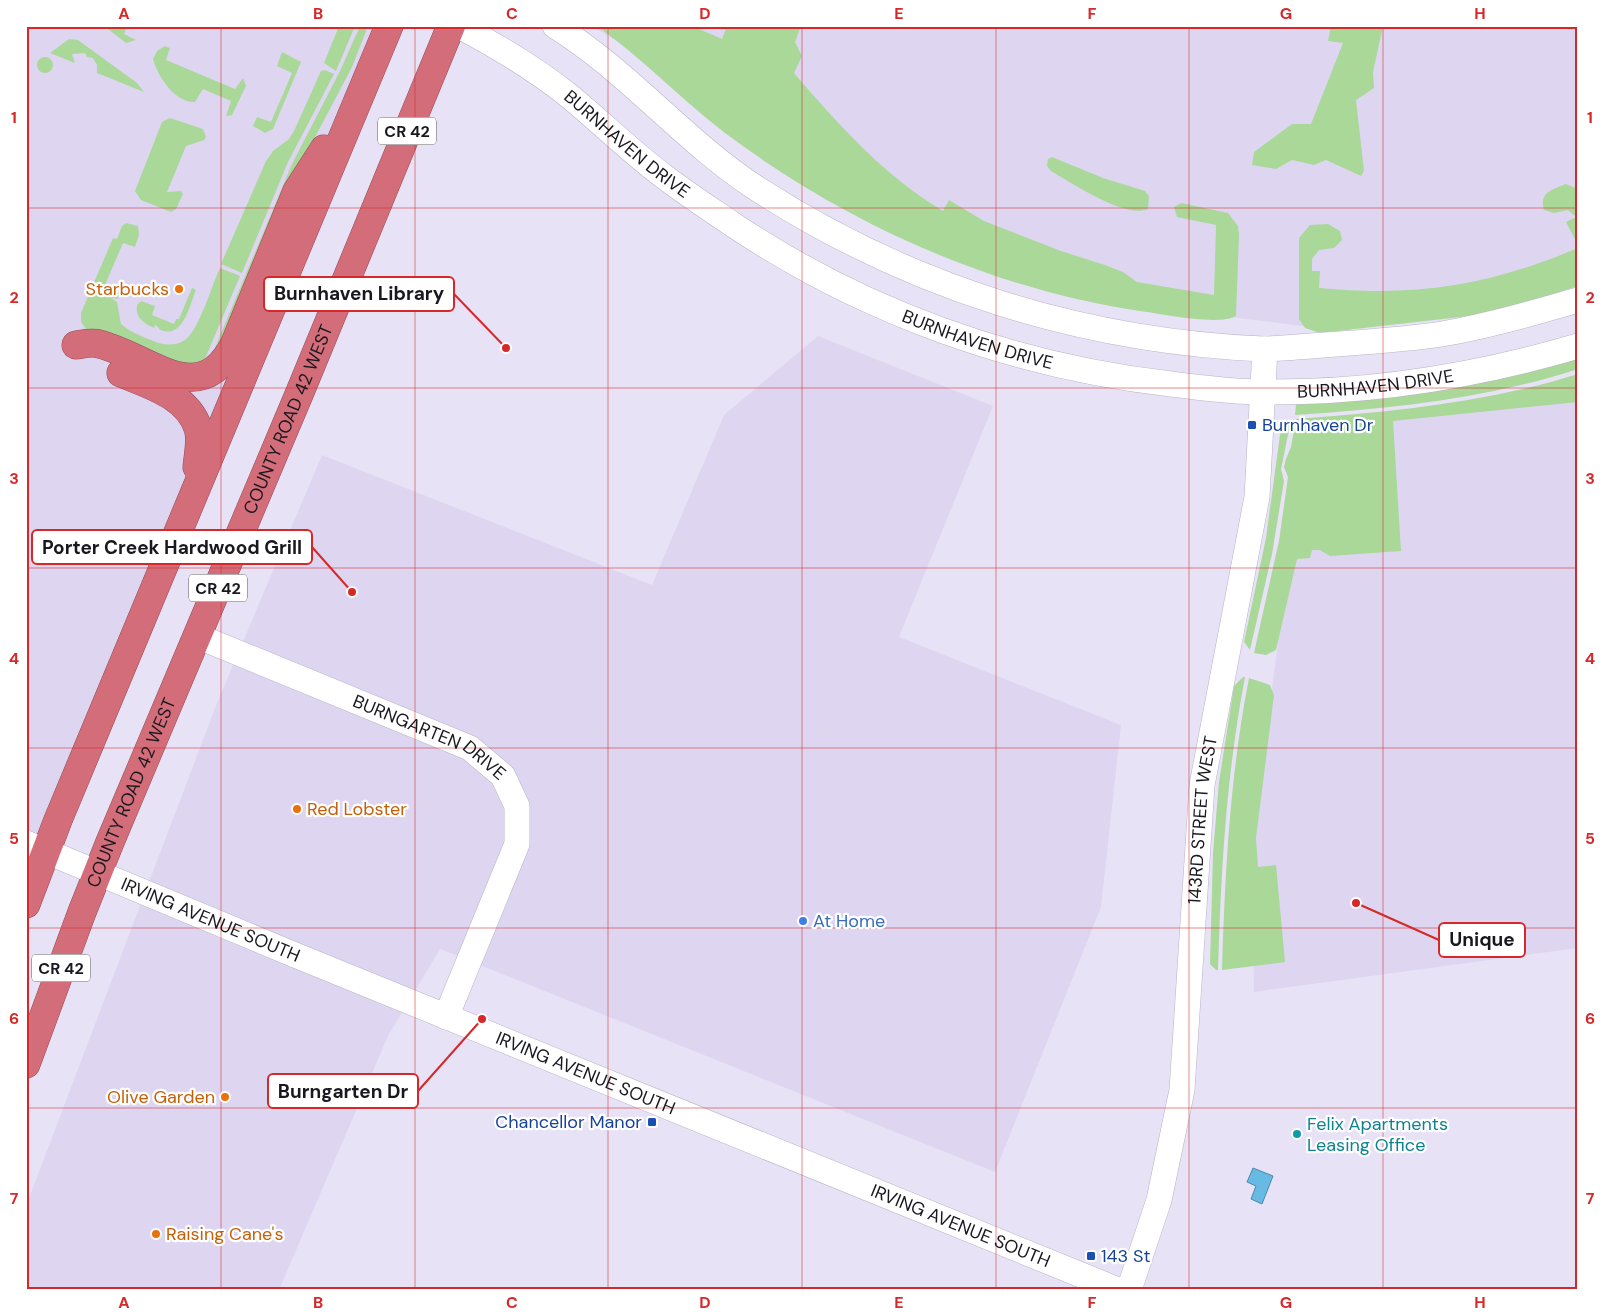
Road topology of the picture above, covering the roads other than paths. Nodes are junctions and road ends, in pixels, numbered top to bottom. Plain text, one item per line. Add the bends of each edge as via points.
1 (389, 26) edge
2 (451, 26) edge
3 (459, 26) edge
4 (556, 26) edge
5 (364, 87) junction
6 (1578, 300) edge
7 (1578, 346) edge
8 (1265, 349) junction
9 (1263, 392) junction
10 (195, 489) junction
11 (197, 636) junction
12 (36, 847) edge
13 (98, 872) junction
14 (26, 904) edge
15 (446, 1017) junction
16 (26, 1064) edge
17 (1118, 1290) edge
18 (1129, 1290) edge

1 - 5 highway, CR 42
2 - 11 highway, COUNTY ROAD 42 WEST / CR 42
3 - 9 street, BURNHAVEN DRIVE via 503,49 533,70 665,178 735,226 806,270 886,309 944,332 1063,367 1132,380
4 - 8 street via 627,82 691,139 755,187 826,230 902,268 1015,309 1073,324 1138,336
5 - 10 highway, CR 42
5 - 10 highway via 297,191 235,343 220,366 205,376 184,378 98,344 76,345 92,361 164,392 187,409 198,429
6 - 8 street via 1445,333
7 - 9 street, BURNHAVEN DRIVE via 1443,378 1360,388
8 - 9 street, 143RD STREET WEST
9 - 18 street, 143RD STREET WEST via 1257,497 1202,785 1182,1090 1159,1200
10 - 12 highway, CR 42
11 - 13 highway, COUNTY ROAD 42 WEST / CR 42
11 - 15 street, BURNGARTEN DRIVE via 470,748 502,776 517,806 517,844
12 - 13 street, IRVING AVENUE SOUTH
12 - 14 highway, CR 42
13 - 15 street, IRVING AVENUE SOUTH
13 - 16 highway, COUNTY ROAD 42 WEST / CR 42
15 - 17 street, IRVING AVENUE SOUTH

